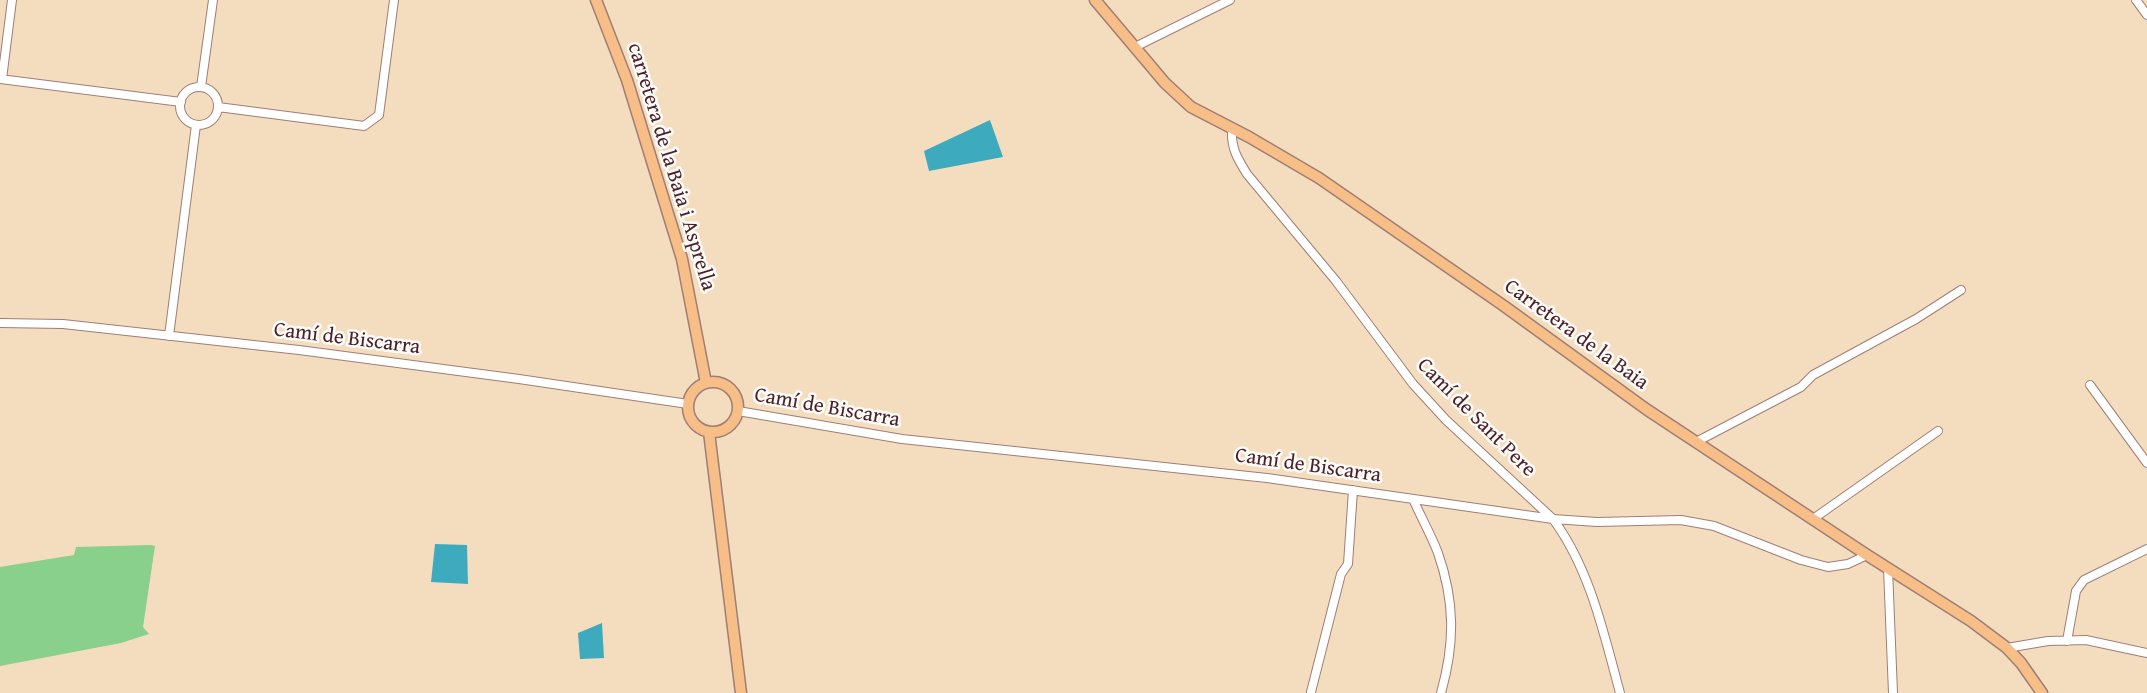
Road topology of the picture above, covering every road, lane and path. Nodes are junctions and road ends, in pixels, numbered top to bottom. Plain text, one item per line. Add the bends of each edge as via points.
1 (12, 0) edge
2 (213, 0) edge
3 (394, 0) edge
4 (596, 0) edge
5 (1095, 0) edge
6 (1230, 0) edge
7 (2136, 0) edge
8 (2147, 15) edge
9 (1136, 46) junction
10 (1, 79) edge
11 (201, 87) junction
12 (181, 102) junction
13 (218, 107) junction
14 (196, 124) junction
15 (1232, 129) junction
16 (1961, 290) dead end
17 (0, 323) edge
18 (169, 336) junction
19 (706, 383) junction
20 (2090, 385) dead end
21 (688, 404) junction
22 (738, 411) junction
23 (1938, 431) dead end
24 (709, 432) junction
25 (1696, 442) junction
26 (2147, 463) edge
27 (1353, 490) junction
28 (1413, 499) junction
29 (1553, 519) junction
30 (1813, 519) junction
31 (2147, 549) edge
32 (1867, 555) junction
33 (1888, 569) junction
34 (2067, 641) junction
35 (2007, 648) junction
36 (2147, 653) edge
37 (1311, 692) dead end
38 (741, 693) edge
39 (1442, 693) edge
40 (1620, 693) edge
41 (1893, 693) edge
42 (2042, 693) edge

1 - 10 street
2 - 11 street
3 - 13 street via 380,115 364,126
4 - 19 main road, carretera de la Baia i Asprella via 627,80 682,259
5 - 9 main road, Carretera de la Baia
6 - 9 street
7 - 8 street
9 - 15 main road, Carretera de la Baia via 1165,83 1191,107
10 - 12 street
11 - 12 street via 185,93
11 - 13 street via 213,93
12 - 14 street via 185,119
13 - 14 street via 211,121
14 - 18 street
15 - 25 main road, Carretera de la Baia via 1319,178
15 - 29 street, Camí de Sant Pere via 1235,156 1247,174 1336,281 1413,384 1446,420
16 - 25 street via 1813,375 1801,387
17 - 18 street, Camí de Biscarra via 63,324
18 - 21 street, Camí de Biscarra via 299,350
19 - 21 main road via 693,392
19 - 22 main road via 728,387
20 - 26 street
21 - 24 main road via 694,424
22 - 24 main road via 729,426
22 - 27 street, Camí de Biscarra via 902,439
23 - 30 street
24 - 38 main road
25 - 30 main road, Carretera de la Baia
27 - 28 street, Camí de Biscarra
27 - 37 street via 1348,564 1341,574
28 - 29 street, Camí de Biscarra
28 - 39 street via 1438,553 1452,621 1452,647
29 - 32 street, Camí de Biscarra via 1681,520 1714,526 1828,567 1848,564
29 - 40 street, Camí de Sant Pere via 1565,536 1595,604
30 - 32 main road, Carretera de la Baia
31 - 34 street via 2084,580 2076,591
32 - 33 main road, Carretera de la Baia
33 - 35 main road, Carretera de la Baia
33 - 41 street
34 - 35 street
34 - 36 street via 2086,640
35 - 42 main road, Carretera de la Baia

